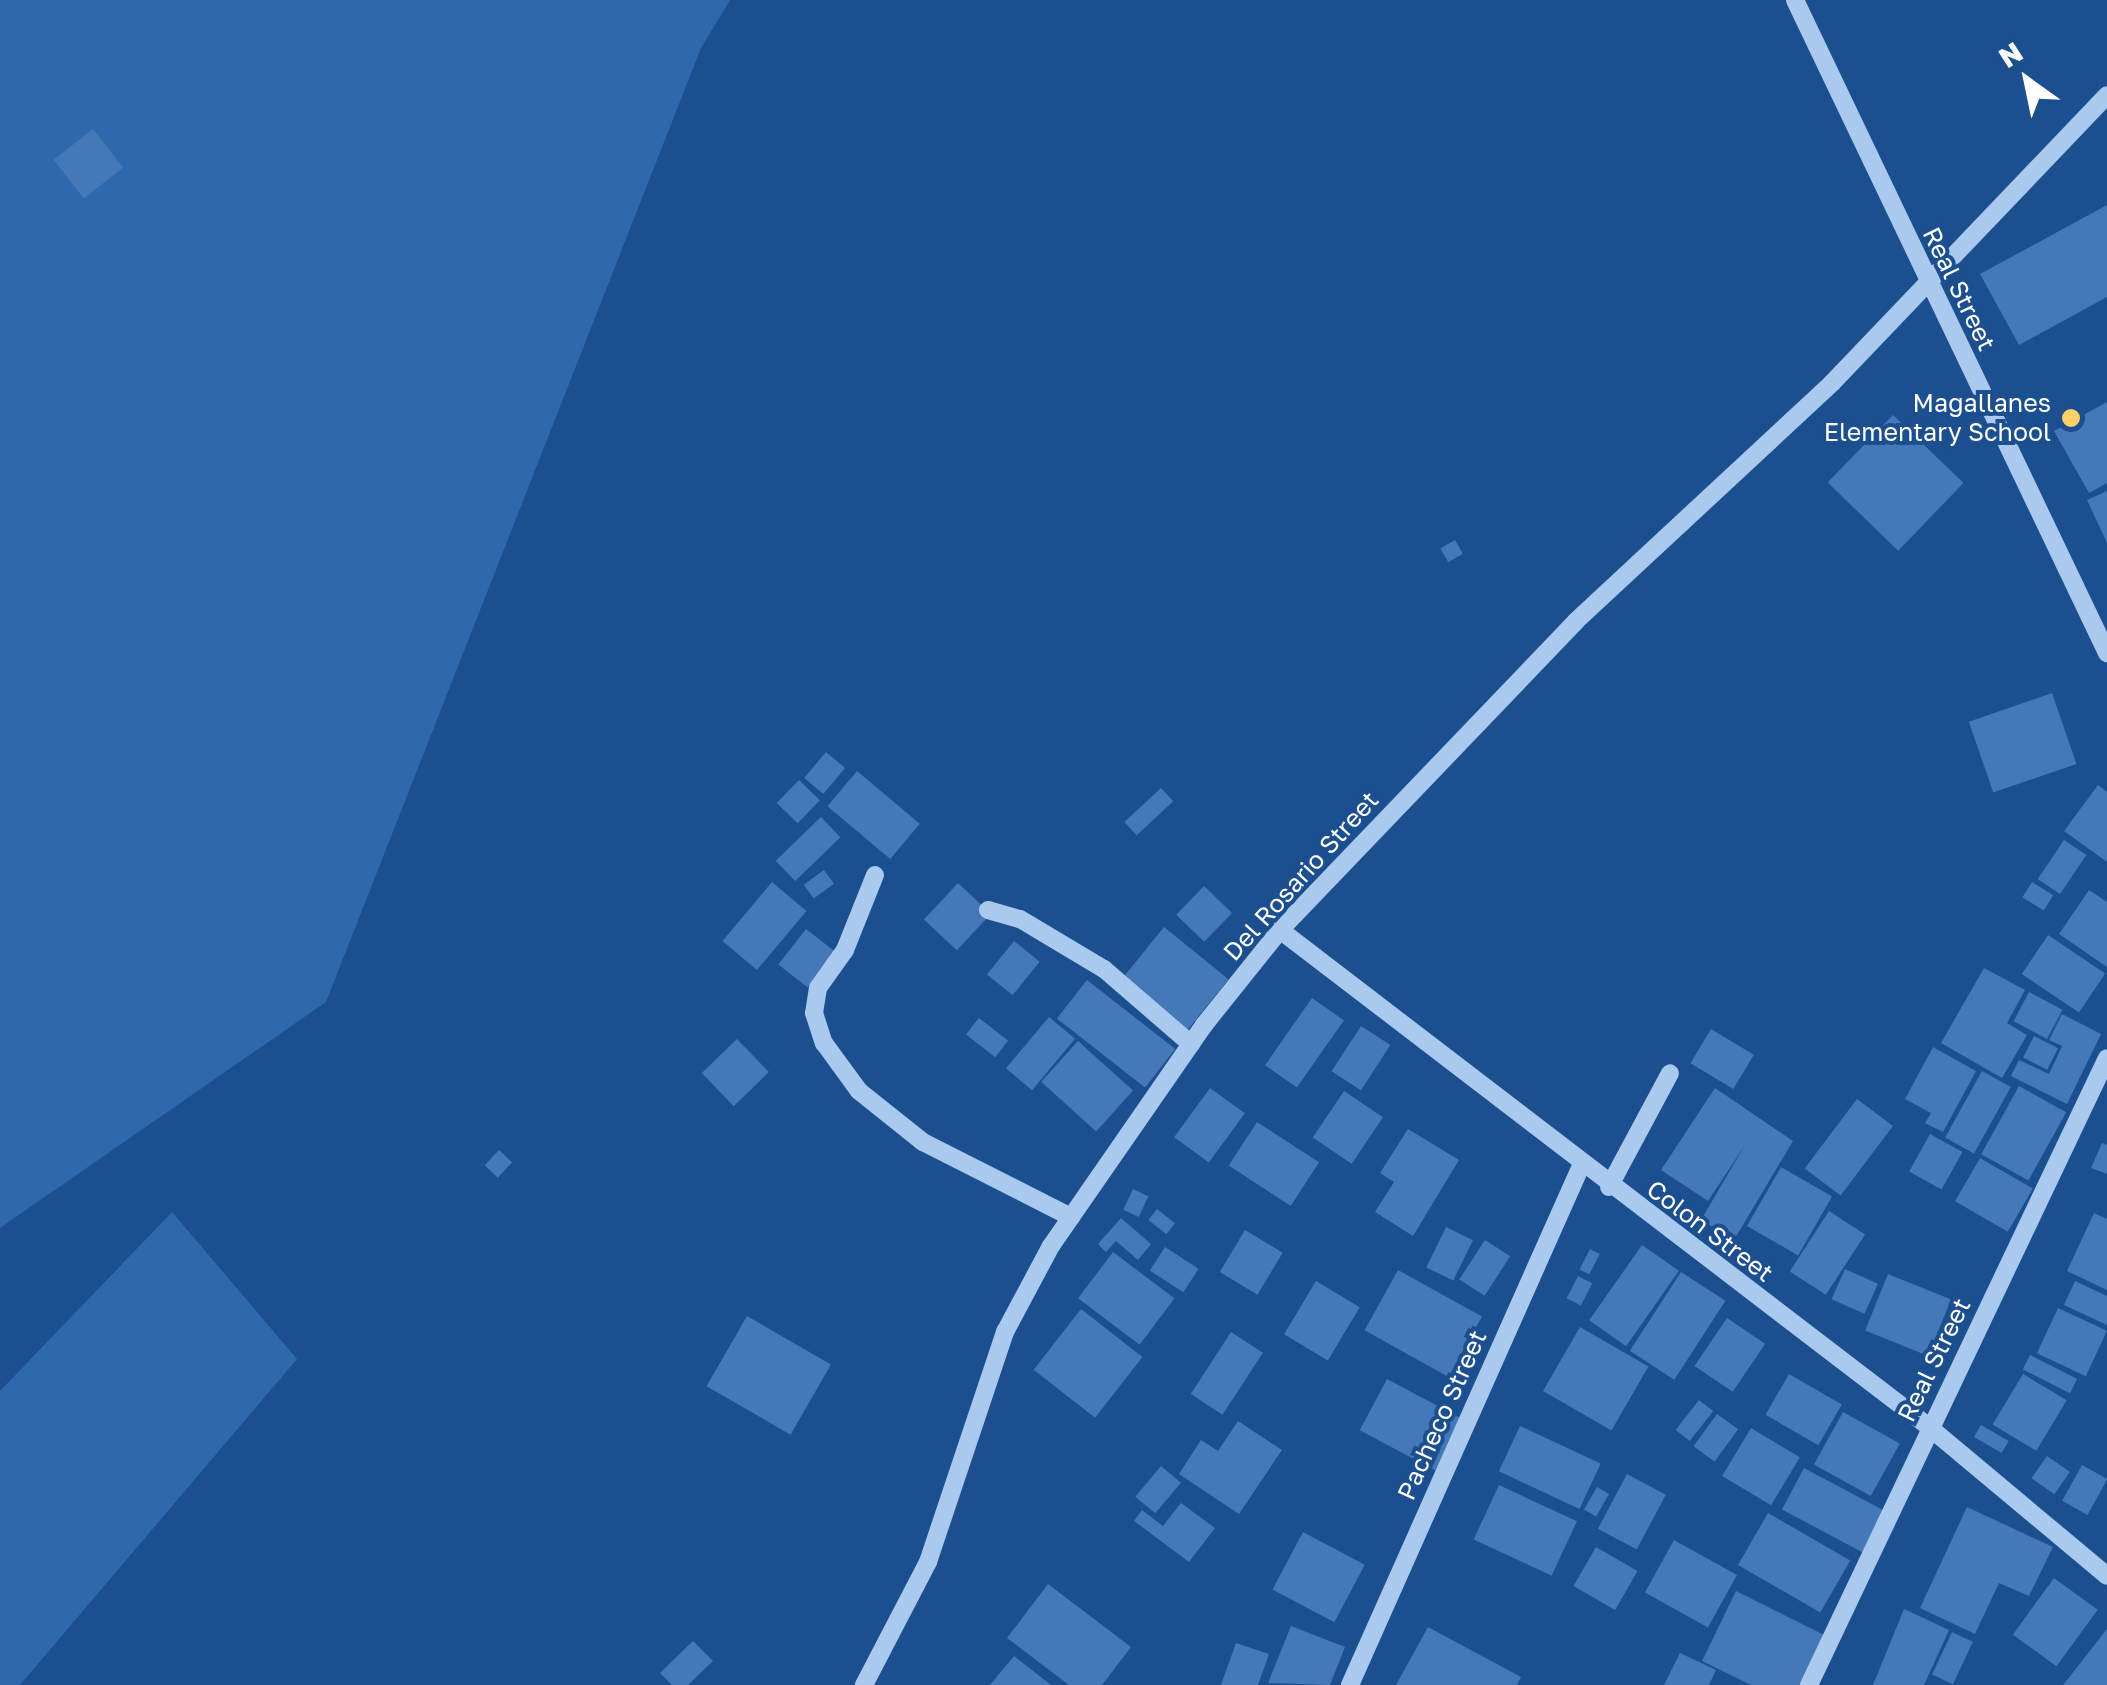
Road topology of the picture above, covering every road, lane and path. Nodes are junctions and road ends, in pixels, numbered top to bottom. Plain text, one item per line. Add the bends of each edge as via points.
1 (1795, 0) edge
2 (2107, 95) edge
3 (1928, 281) junction
4 (2107, 652) edge
5 (875, 876) dead end
6 (988, 910) dead end
7 (1280, 930) junction
8 (1191, 1044) junction
9 (2107, 1058) edge
10 (1670, 1073) dead end
11 (1580, 1166) junction
12 (1609, 1187) junction
13 (1070, 1216) junction
14 (1930, 1427) junction
15 (2107, 1576) edge
16 (864, 1685) edge
17 (1350, 1685) edge
18 (1810, 1685) edge

1 - 3 street, Real Street
2 - 3 street, Del Rosario Street
3 - 4 street, Real Street
3 - 7 street, Del Rosario Street via 1832,383 1576,621
5 - 13 street via 845,950 818,988 814,1013 824,1043 860,1091 922,1142
6 - 8 street via 1020,919 1104,969
7 - 8 street, Del Rosario Street
7 - 11 street, Colon Street
8 - 13 street, Del Rosario Street
9 - 14 street, Real Street
10 - 12 street
11 - 12 street, Colon Street
11 - 17 street, Pacheco Street
12 - 14 street, Colon Street
13 - 16 street, Del Rosario Street via 1005,1332 928,1562
14 - 15 street, Colon Street
14 - 18 street, Real Street

